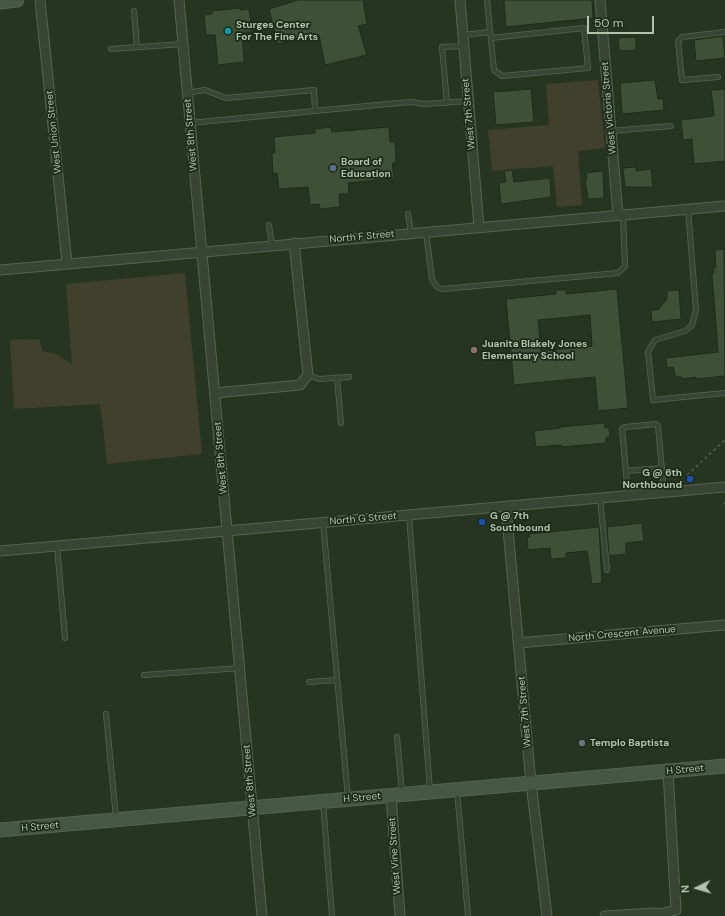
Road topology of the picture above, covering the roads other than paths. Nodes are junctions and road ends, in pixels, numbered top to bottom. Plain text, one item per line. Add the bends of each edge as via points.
1 (17, 0) edge
2 (40, 0) edge
3 (179, 0) edge
4 (460, 0) edge
5 (487, 0) edge
6 (600, 0) edge
7 (0, 2) edge
8 (134, 11) dead end
9 (490, 32) junction
10 (725, 32) edge
11 (462, 35) junction
12 (491, 38) junction
13 (183, 44) junction
14 (464, 46) junction
15 (137, 47) junction
16 (112, 49) dead end
17 (718, 77) dead end
18 (187, 92) junction
19 (468, 101) junction
20 (447, 103) junction
21 (316, 111) junction
22 (190, 123) junction
23 (672, 126) dead end
24 (611, 131) junction
25 (725, 206) edge
26 (688, 209) junction
27 (408, 214) dead end
28 (621, 215) junction
29 (269, 225) dead end
30 (479, 227) junction
31 (426, 232) junction
32 (411, 233) junction
33 (294, 243) junction
34 (272, 245) junction
35 (202, 252) junction
36 (67, 263) junction
37 (0, 270) edge
38 (308, 376) junction
39 (349, 377) dead end
40 (337, 378) junction
41 (215, 393) junction
42 (725, 393) edge
43 (341, 423) dead end
44 (662, 468) junction
45 (626, 471) junction
46 (725, 487) edge
47 (664, 492) junction
48 (628, 495) junction
49 (600, 498) junction
50 (506, 507) junction
51 (409, 515) junction
52 (323, 522) junction
53 (227, 530) junction
54 (57, 546) junction
55 (0, 550) edge
56 (607, 570) dead end
57 (725, 625) edge
58 (65, 638) dead end
59 (518, 643) junction
60 (240, 668) junction
61 (144, 675) dead end
62 (337, 680) junction
63 (309, 682) dead end
64 (106, 714) dead end
65 (397, 738) dead end
66 (725, 766) edge
67 (668, 772) junction
68 (531, 784) junction
69 (457, 790) junction
70 (430, 792) junction
71 (396, 795) junction
72 (348, 800) junction
73 (323, 802) junction
74 (252, 808) junction
75 (116, 820) junction
76 (0, 830) edge
77 (262, 916) edge
78 (332, 916) edge
79 (400, 916) edge
80 (468, 916) edge
81 (547, 916) edge
82 (605, 916) edge

1 - 7 street
2 - 36 street, West Union Street
3 - 13 street, West 8th Street
4 - 11 street, West 7th Street
5 - 9 lane
6 - 24 street, West Victoria Street
8 - 15 lane
9 - 11 lane
9 - 12 lane
10 - 17 lane via 682,36 678,41 682,80
11 - 14 street, West 7th Street
12 - 12 lane via 494,70 502,76 588,68 584,28
13 - 15 lane
13 - 18 street, West 8th Street
14 - 19 street, West 7th Street
14 - 20 lane via 442,48
15 - 16 lane
18 - 21 lane via 205,90 226,98 314,90
18 - 22 street, West 8th Street
19 - 20 lane
19 - 30 street, West 7th Street
20 - 21 lane via 412,102
21 - 22 lane
22 - 35 street, West 8th Street
23 - 24 lane
24 - 28 street, West Victoria Street
25 - 26 street, North F Street
26 - 28 street, North F Street
26 - 42 lane via 696,310 692,325 685,331 655,340 648,352 653,400
27 - 32 lane
28 - 30 street, North F Street
28 - 31 lane via 625,266 618,273 443,289 437,287 432,279
29 - 34 lane
30 - 31 street, North F Street
31 - 32 street, North F Street
32 - 33 street, North F Street
33 - 34 street, North F Street
33 - 38 street
34 - 35 street, North F Street
35 - 36 street, North F Street
35 - 41 street, West 8th Street
36 - 37 street, North F Street
38 - 40 lane via 319,379
38 - 41 street via 300,385
39 - 40 lane
40 - 43 lane
41 - 53 street, West 8th Street
44 - 45 lane
44 - 45 lane via 658,426 648,424 622,429
44 - 47 lane
45 - 48 lane
46 - 47 street, North G Street
47 - 48 street, North G Street
48 - 49 street, North G Street
49 - 50 street, North G Street
49 - 56 lane
50 - 51 street, North G Street
50 - 59 street, West 7th Street
51 - 52 street, North G Street
51 - 70 lane
52 - 53 street, North G Street
52 - 62 lane
53 - 54 street, North G Street
53 - 60 street, West 8th Street
54 - 55 street, North G Street
54 - 58 lane
57 - 59 street, North Crescent Avenue
59 - 68 street, West 7th Street
60 - 61 lane
60 - 74 street, West 8th Street
62 - 63 lane
62 - 72 lane
64 - 75 lane
65 - 71 lane
66 - 67 street, H Street
67 - 68 street, H Street
67 - 82 street via 676,910 660,914
68 - 69 street, H Street
68 - 81 street, West 7th Street
69 - 70 street, H Street
69 - 80 lane
70 - 71 street, H Street
71 - 72 street, H Street
71 - 79 street, West Vine Street
72 - 73 street, H Street
73 - 74 street, H Street
73 - 78 lane
74 - 75 street, H Street
74 - 77 street, West 8th Street
75 - 76 street, H Street

